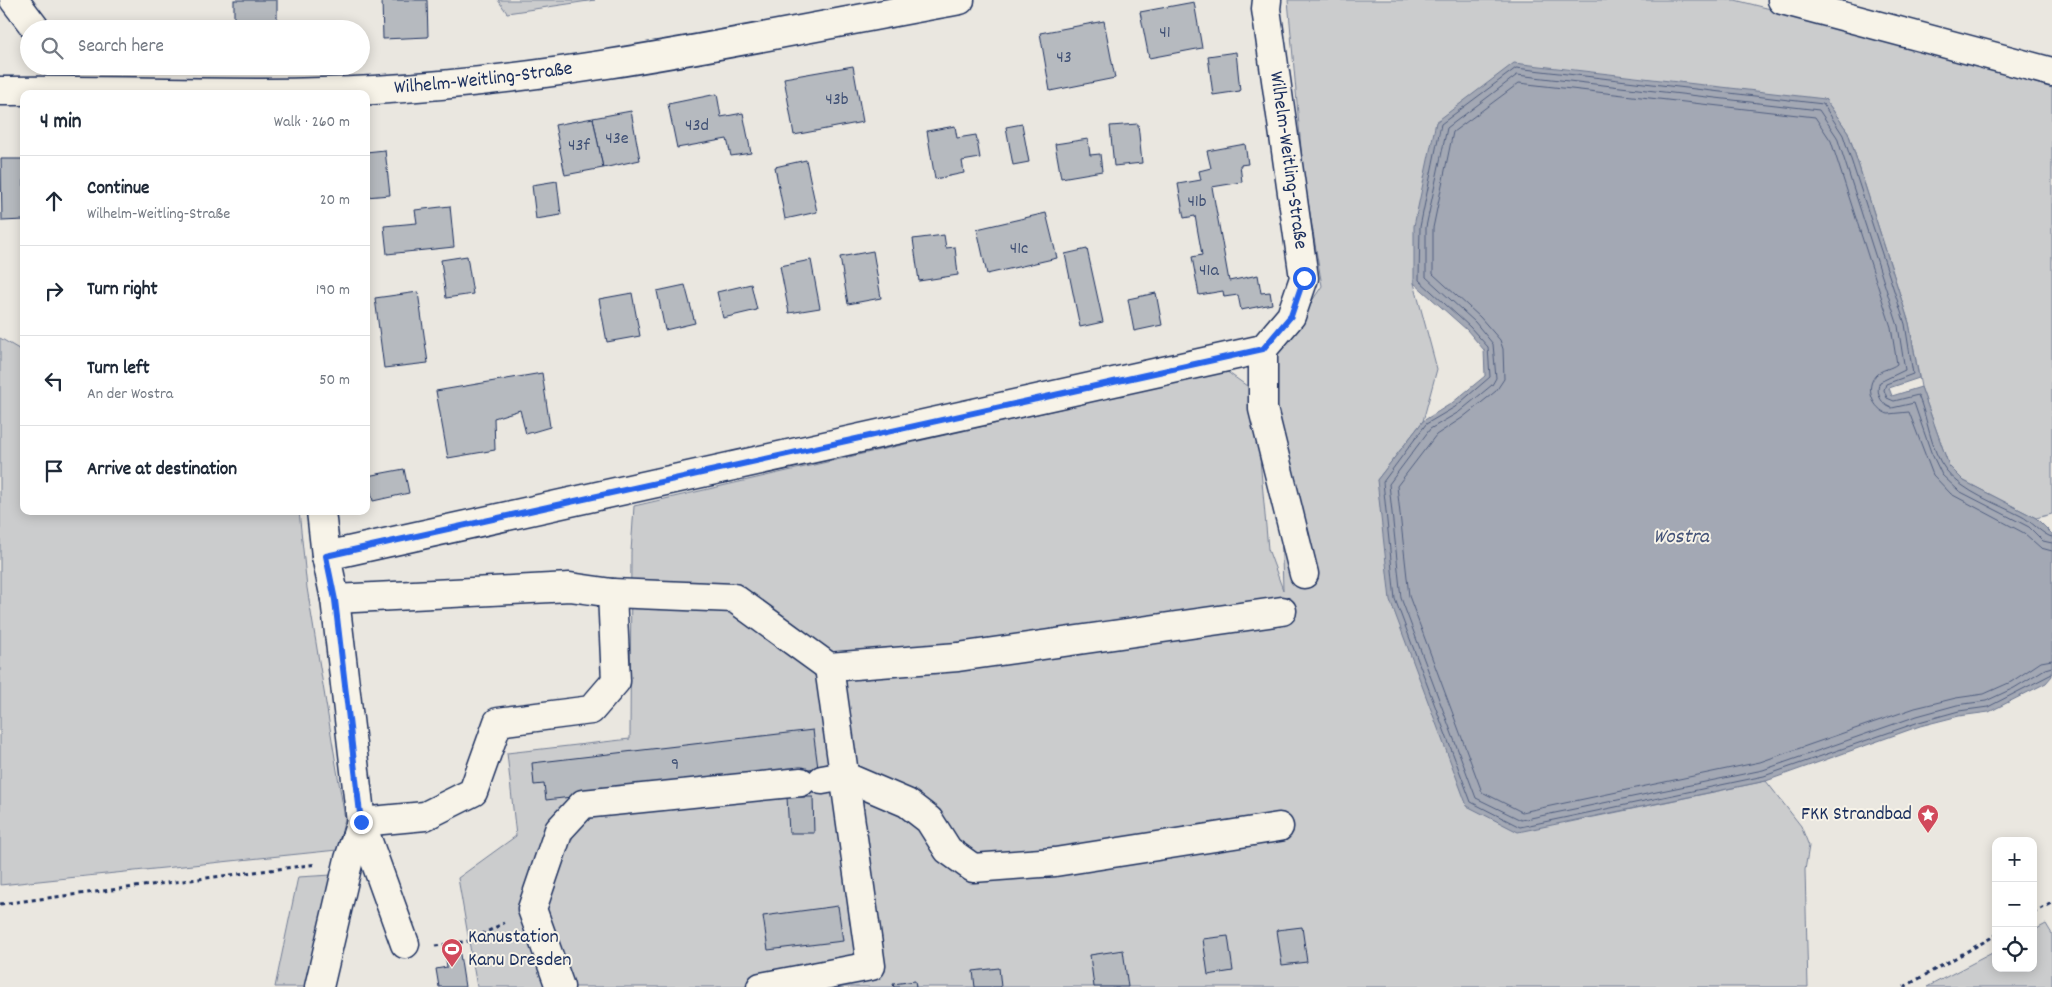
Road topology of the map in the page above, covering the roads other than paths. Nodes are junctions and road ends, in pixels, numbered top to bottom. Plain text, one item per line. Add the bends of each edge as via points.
1 (14, 0) edge
2 (960, 0) edge
3 (1267, 0) edge
4 (1782, 0) edge
5 (29, 20) edge
6 (2052, 72) edge
7 (56, 78) edge
8 (0, 90) edge
9 (226, 90) edge
10 (370, 90) edge
11 (1263, 349) junction
12 (321, 515) edge
13 (326, 556) junction
14 (1304, 574) dead end
15 (612, 593) junction
16 (335, 600) junction
17 (1282, 611) dead end
18 (828, 667) junction
19 (822, 779) junction
20 (361, 822) junction
21 (1278, 827) dead end
22 (405, 944) road end
23 (319, 987) edge
24 (560, 987) edge
25 (761, 987) edge

1 - 5 street
2 - 10 street, Wilhelm-Weitling-Straße via 618,62 479,81
3 - 11 street, Wilhelm-Weitling-Straße via 1304,278 1291,316
4 - 6 street
7 - 8 street, Wilhelm-Weitling-Straße
7 - 9 street, Wilhelm-Weitling-Straße
11 - 13 street
11 - 14 street via 1263,409
12 - 13 street
13 - 16 street
15 - 16 street via 570,587
15 - 18 street via 734,598
15 - 20 street via 616,681 591,710 498,722 473,792 425,816
16 - 20 street
17 - 18 street via 958,657
18 - 19 street
19 - 21 street via 907,803 929,820 948,850 973,868 1055,862
19 - 24 street via 583,804 559,830 532,909
19 - 25 street via 871,966
20 - 22 street
20 - 23 street via 349,859

